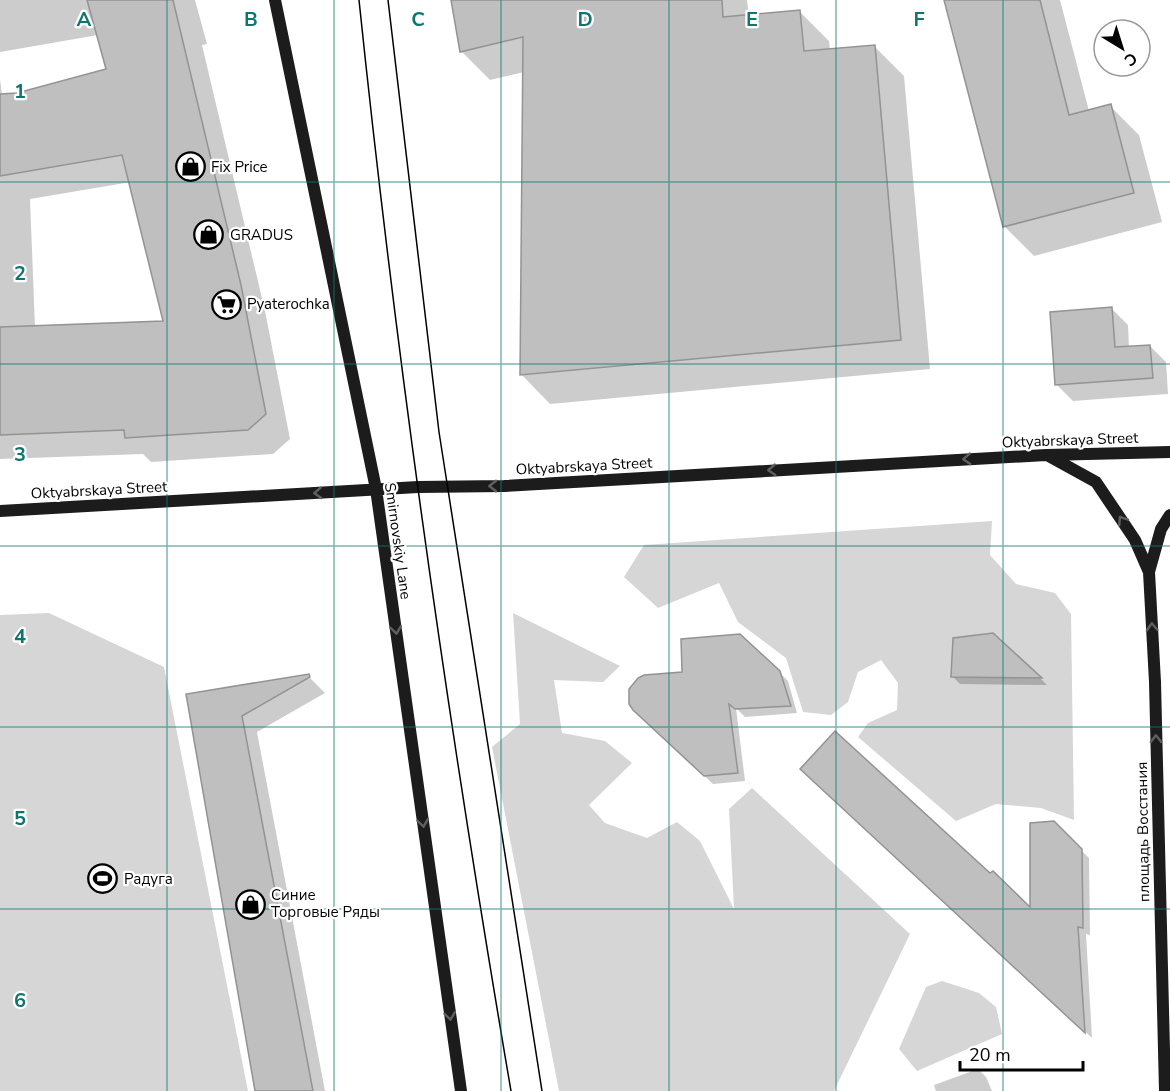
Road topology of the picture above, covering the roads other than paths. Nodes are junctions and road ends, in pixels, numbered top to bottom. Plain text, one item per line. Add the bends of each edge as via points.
1 (275, 0) edge
2 (1170, 452) edge
3 (1046, 455) junction
4 (376, 489) junction
5 (0, 511) edge
6 (1170, 515) edge
7 (1149, 572) junction
8 (461, 1091) edge
9 (1165, 1091) edge

1 - 4 main road, Smirnovskiy Lane
2 - 3 main road, Oktyabrskaya Street
3 -> 4 main road, Oktyabrskaya Street via 516,485
7 -> 3 main road, площадь Восстания via 1135,540 1096,482
4 -> 5 main road, Oktyabrskaya Street
4 -> 8 main road, Smirnovskiy Lane
6 - 7 main road, площадь Восстания via 1161,529
9 -> 7 main road, площадь Восстания

